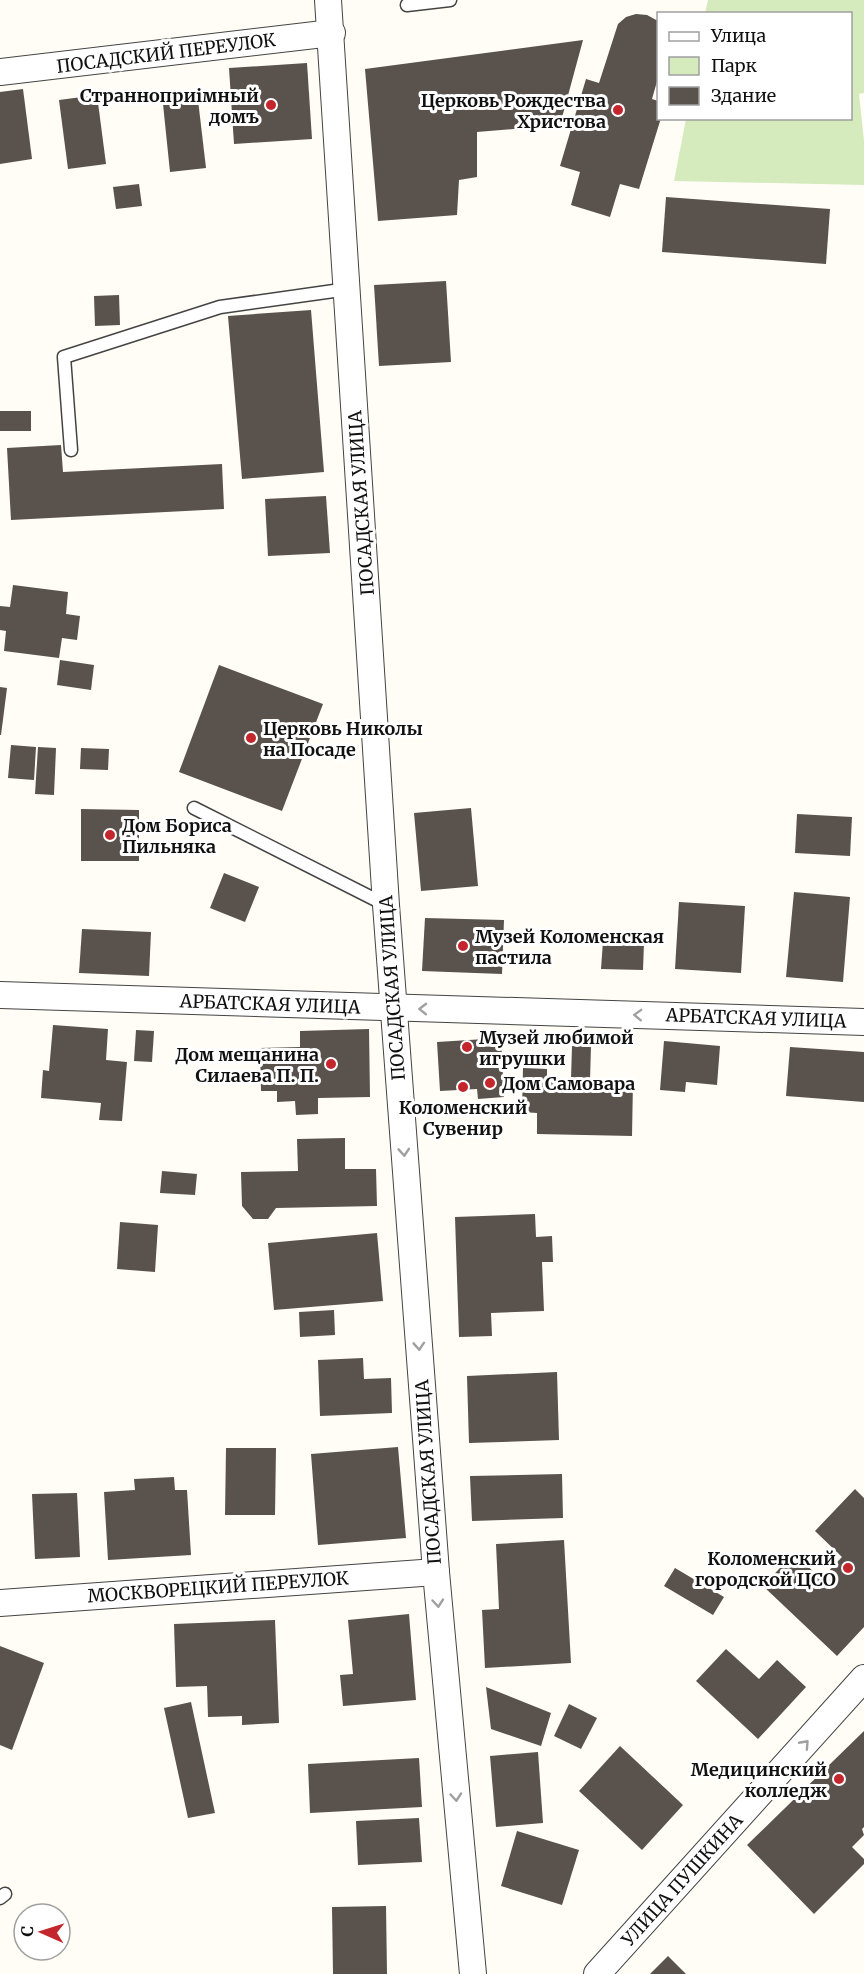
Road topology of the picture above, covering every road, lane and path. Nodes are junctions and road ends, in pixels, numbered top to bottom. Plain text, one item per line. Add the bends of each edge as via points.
1 (328, 0) edge
2 (450, 0) edge
3 (407, 5) dead end
4 (332, 33) junction
5 (0, 72) edge
6 (348, 288) junction
7 (71, 450) dead end
8 (194, 808) dead end
9 (386, 905) junction
10 (0, 995) edge
11 (393, 1008) junction
12 (864, 1022) edge
13 (436, 1572) junction
14 (0, 1602) edge
15 (864, 1678) edge
16 (473, 1974) edge
17 (597, 1974) edge

1 - 4 street, ПОСАДСКАЯ УЛИЦА
2 - 3 lane
4 - 5 street, ПОСАДСКИЙ ПЕРЕУЛОК
4 - 6 street, ПОСАДСКАЯ УЛИЦА
6 - 7 lane via 220,307 64,357
6 - 9 street, ПОСАДСКАЯ УЛИЦА
8 - 9 lane
9 - 11 street, ПОСАДСКАЯ УЛИЦА
10 - 11 street, АРБАТСКАЯ УЛИЦА
12 -> 11 street, АРБАТСКАЯ УЛИЦА
11 -> 13 street, ПОСАДСКАЯ УЛИЦА
13 - 14 street, МОСКВОРЕЦКИЙ ПЕРЕУЛОК
13 -> 16 street, ПОСАДСКАЯ УЛИЦА
17 -> 15 street, УЛИЦА ПУШКИНА

